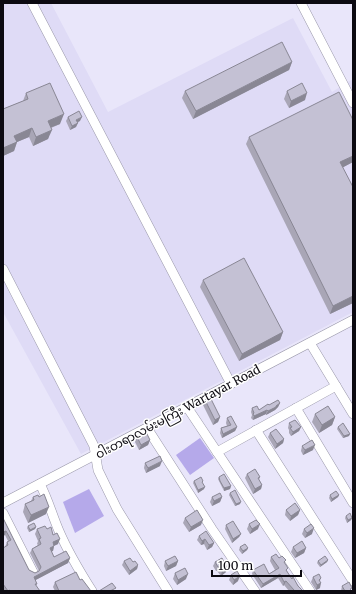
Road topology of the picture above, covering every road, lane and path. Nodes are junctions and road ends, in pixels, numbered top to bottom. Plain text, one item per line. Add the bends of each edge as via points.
1 (32, 3) edge
2 (301, 3) edge
3 (353, 103) edge
4 (3, 269) edge
5 (353, 320) edge
6 (310, 342) junction
7 (231, 384) junction
8 (336, 386) junction
9 (187, 407) junction
10 (296, 408) junction
11 (353, 414) edge
12 (147, 428) junction
13 (256, 430) junction
14 (217, 452) junction
15 (95, 455) junction
16 (40, 484) junction
17 (3, 503) edge
18 (353, 503) edge
19 (3, 513) edge
20 (33, 572) edge
21 (353, 581) edge
22 (92, 591) edge
23 (168, 591) edge
24 (255, 591) edge
25 (310, 591) edge

1 - 7 street
2 - 3 street
4 - 15 street via 94,446
5 - 6 street, ဝါးတရာလမ်းမကြီး Wartayar Road
6 - 7 street, ဝါးတရာလမ်းမကြီး Wartayar Road
6 - 8 street
7 - 9 street, ဝါးတရာလမ်းမကြီး Wartayar Road
8 - 10 street
8 - 11 street
9 - 12 street, ဝါးတရာလမ်းမကြီး Wartayar Road
9 - 14 street
10 - 13 street
10 - 18 street
12 - 15 street, ဝါးတရာလမ်းမကြီး Wartayar Road
12 - 24 street
13 - 14 street
13 - 21 street
14 - 25 street
15 - 16 street, ဝါးတရာလမ်းမကြီး Wartayar Road
15 - 23 street via 98,470 117,510
16 - 17 street, ဝါးတရာလမ်းမကြီး Wartayar Road
16 - 22 street via 59,532
19 - 20 street

